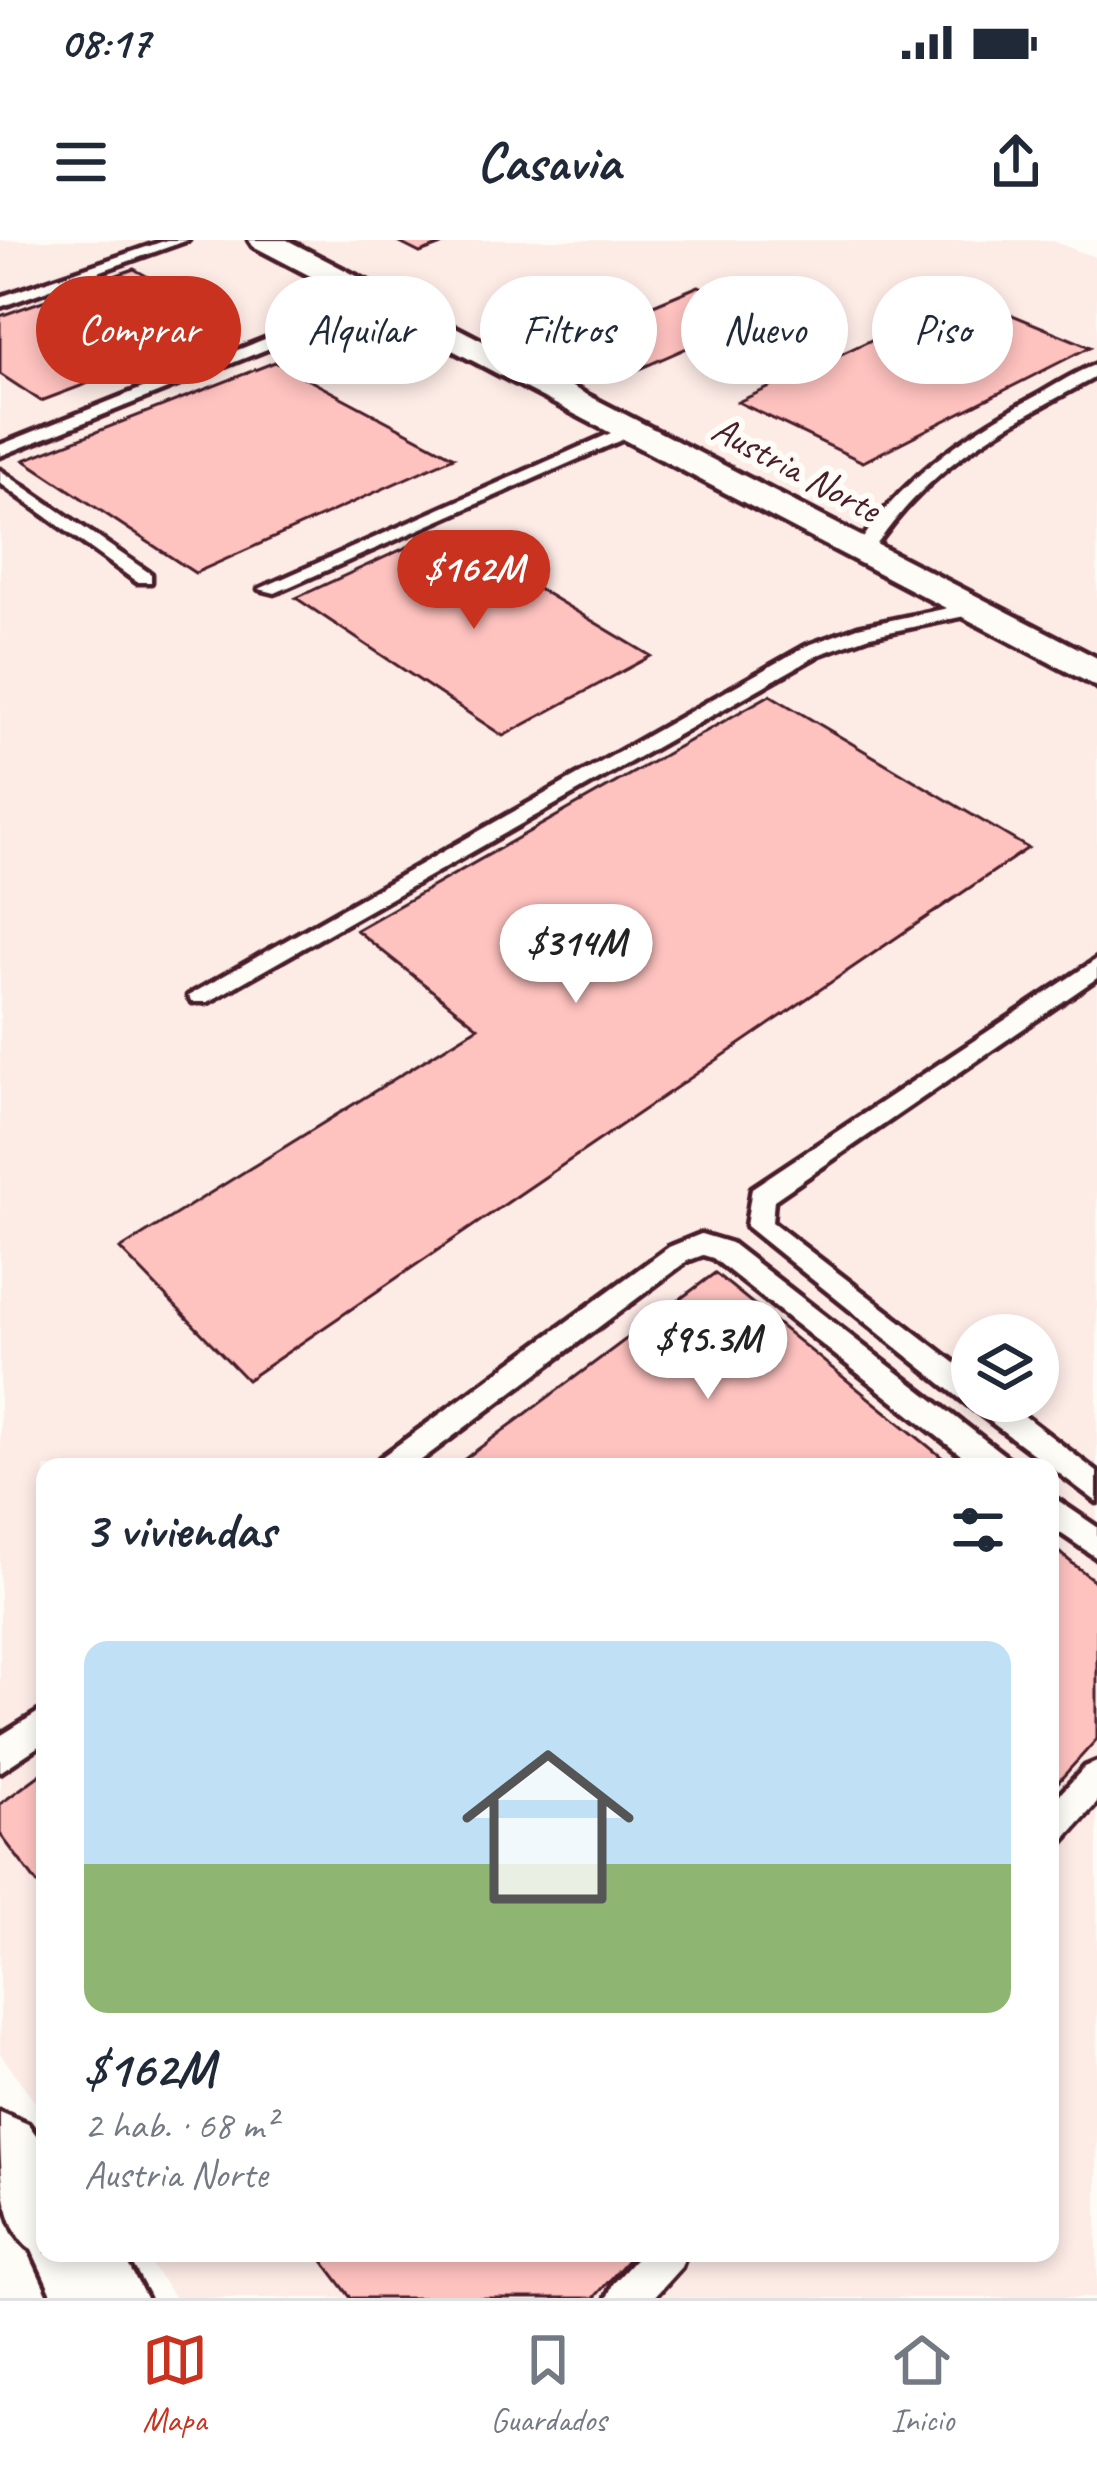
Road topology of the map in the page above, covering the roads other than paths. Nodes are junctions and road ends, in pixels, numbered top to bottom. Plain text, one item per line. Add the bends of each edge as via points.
1 (181, 240) edge
2 (267, 240) edge
3 (335, 276) edge
4 (0, 302) edge
5 (456, 340) edge
6 (265, 344) edge
7 (1097, 369) edge
8 (629, 430) junction
9 (0, 451) edge
10 (0, 475) edge
11 (863, 552) junction
12 (144, 578) dead end
13 (268, 589) dead end
14 (972, 609) junction
15 (1097, 674) edge
16 (1097, 967) edge
17 (200, 996) dead end
18 (951, 1376) edge
19 (1011, 1422) edge
20 (402, 1458) edge
21 (987, 1458) edge
22 (1057, 1458) edge
23 (1059, 1459) edge
24 (1097, 1489) edge
25 (1059, 1515) edge
26 (1097, 1545) edge
27 (36, 1730) edge
28 (0, 1756) edge
29 (1097, 1778) edge
30 (1059, 1820) edge
31 (0, 2152) edge
32 (36, 2202) edge
33 (78, 2262) edge
34 (659, 2262) edge
35 (104, 2298) edge
36 (627, 2298) edge

1 - 4 lane
2 - 3 street, Austria Norte
5 - 8 street, Austria Norte
6 - 9 lane
7 - 11 lane via 963,444 881,517
8 - 11 street, Austria Norte
8 - 13 lane
10 - 12 lane
11 - 14 street, Austria Norte
14 - 15 street, Austria Norte
14 - 17 lane via 813,650
16 - 18 lane via 761,1195 759,1226
19 - 22 lane
20 - 21 lane via 701,1244 722,1250
23 - 24 lane
25 - 26 lane
27 - 28 lane
29 - 30 lane
31 - 32 street
33 - 35 street
34 - 36 lane

